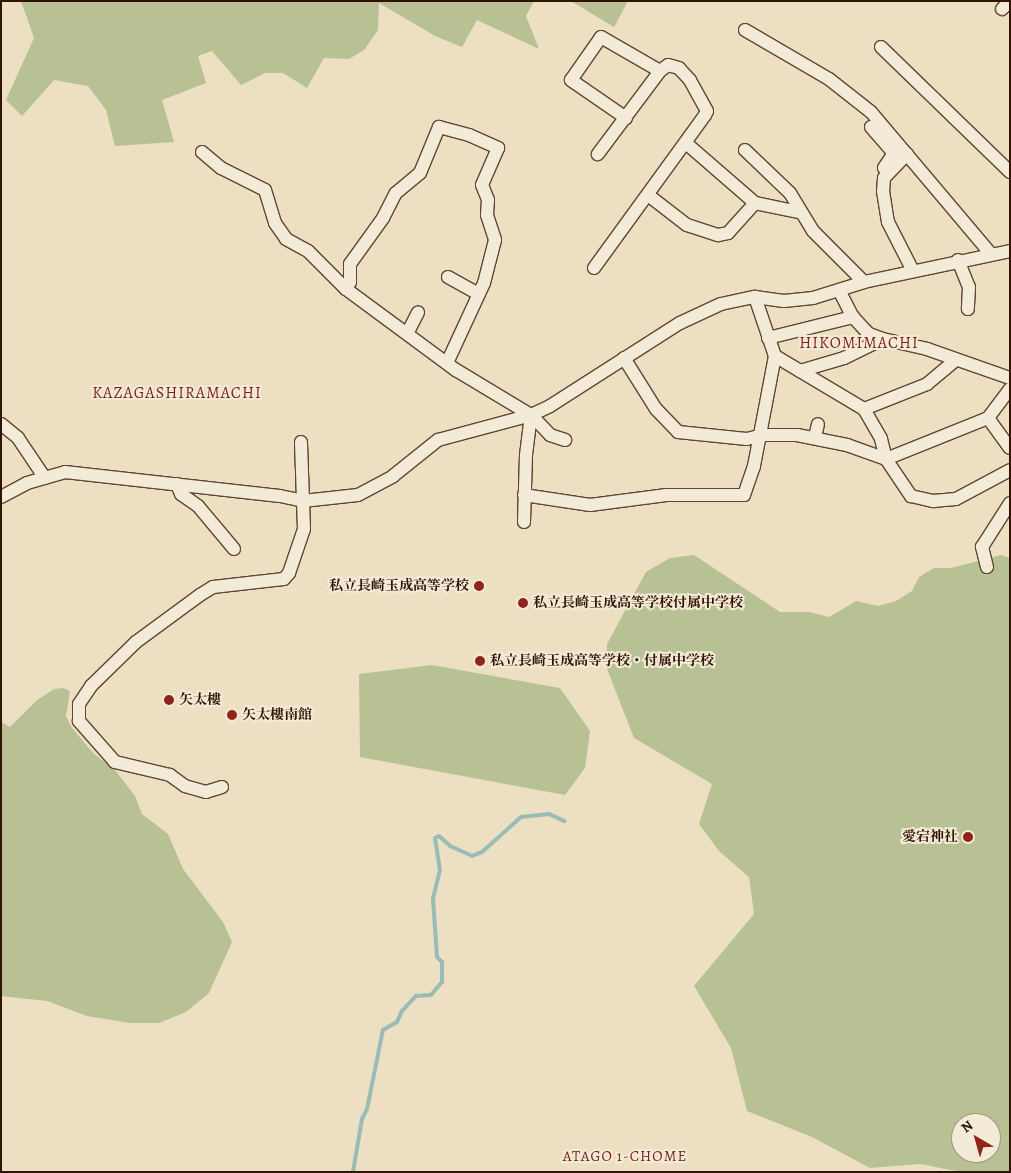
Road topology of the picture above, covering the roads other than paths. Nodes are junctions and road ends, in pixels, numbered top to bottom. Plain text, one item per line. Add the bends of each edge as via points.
1 (745, 30) dead end
2 (881, 47) dead end
3 (660, 71) junction
4 (626, 118) junction
5 (871, 127) dead end
6 (687, 144) junction
7 (745, 150) dead end
8 (202, 152) dead end
9 (598, 154) dead end
10 (906, 154) junction
11 (1010, 172) edge
12 (884, 178) junction
13 (648, 195) junction
14 (755, 202) junction
15 (800, 212) junction
16 (1010, 251) edge
17 (990, 252) junction
18 (958, 260) junction
19 (594, 268) dead end
20 (913, 271) junction
21 (448, 277) dead end
22 (864, 282) junction
23 (346, 289) junction
24 (840, 292) junction
25 (479, 294) junction
26 (755, 297) junction
27 (968, 309) dead end
28 (418, 312) dead end
29 (853, 317) junction
30 (408, 332) junction
31 (768, 338) junction
32 (883, 339) junction
33 (775, 356) junction
34 (624, 358) junction
35 (956, 360) junction
36 (448, 361) junction
37 (800, 372) junction
38 (1010, 378) edge
39 (1010, 389) edge
40 (864, 409) junction
41 (531, 415) junction
42 (988, 418) junction
43 (1, 424) edge
44 (758, 436) junction
45 (565, 440) dead end
46 (301, 442) dead end
47 (1010, 448) edge
48 (886, 459) junction
49 (1010, 470) edge
50 (45, 478) junction
51 (176, 484) junction
52 (524, 496) junction
53 (1, 497) edge
54 (304, 501) junction
55 (1010, 503) edge
56 (524, 522) dead end
57 (234, 549) dead end
58 (987, 567) dead end
59 (222, 788) dead end

1 - 10 street via 829,79 871,112
2 - 11 street
3 - 4 street
3 - 4 street via 601,37 571,80
3 - 6 street via 668,65 679,68 690,80 707,111
4 - 9 street
5 - 12 street via 894,153 884,169
6 - 13 street
6 - 14 street
7 - 15 street via 790,193
8 - 23 street via 221,168 265,190 275,223 286,239 308,251
10 - 12 street
10 - 17 street
12 - 20 street via 888,222
13 - 14 street via 687,225 718,235 728,233
13 - 19 street
14 - 15 street
15 - 22 street via 813,231
16 - 17 street
17 - 18 street
18 - 20 street
18 - 27 street via 969,288
20 - 22 street
21 - 25 street
22 - 24 street
23 - 25 street via 350,282 350,264 383,218 396,192 420,172 439,127 498,148 482,179 495,240
23 - 30 street
24 - 26 street via 784,301
24 - 29 street
25 - 36 street
26 - 31 street
26 - 34 street via 706,309
28 - 30 street
29 - 31 street
29 - 32 street via 869,334
30 - 36 street
31 - 33 street
32 - 35 street via 927,349
32 - 37 street via 844,358
33 - 37 street
33 - 44 street
34 - 41 street
34 - 44 street via 656,409 678,432 724,438
35 - 38 street
35 - 40 street via 927,384
36 - 41 street via 456,370
37 - 40 street
39 - 42 street
40 - 48 street via 881,440
41 - 45 street via 550,436
41 - 52 street
41 - 54 street via 438,440 381,484 358,495
42 - 47 street
42 - 48 street
43 - 50 street via 18,438
44 - 48 street via 817,431
44 - 52 street via 750,485 744,495 666,494 590,505
46 - 54 street
48 - 49 street via 912,496 933,501 956,499
50 - 51 street via 65,472
50 - 53 street
51 - 54 street
51 - 57 street via 181,494 198,506
52 - 56 street
54 - 59 street via 304,528 294,561 284,579 213,588 200,595 136,642 91,686 79,704 79,721 115,762 170,775 185,786 206,792
55 - 58 street via 982,547

